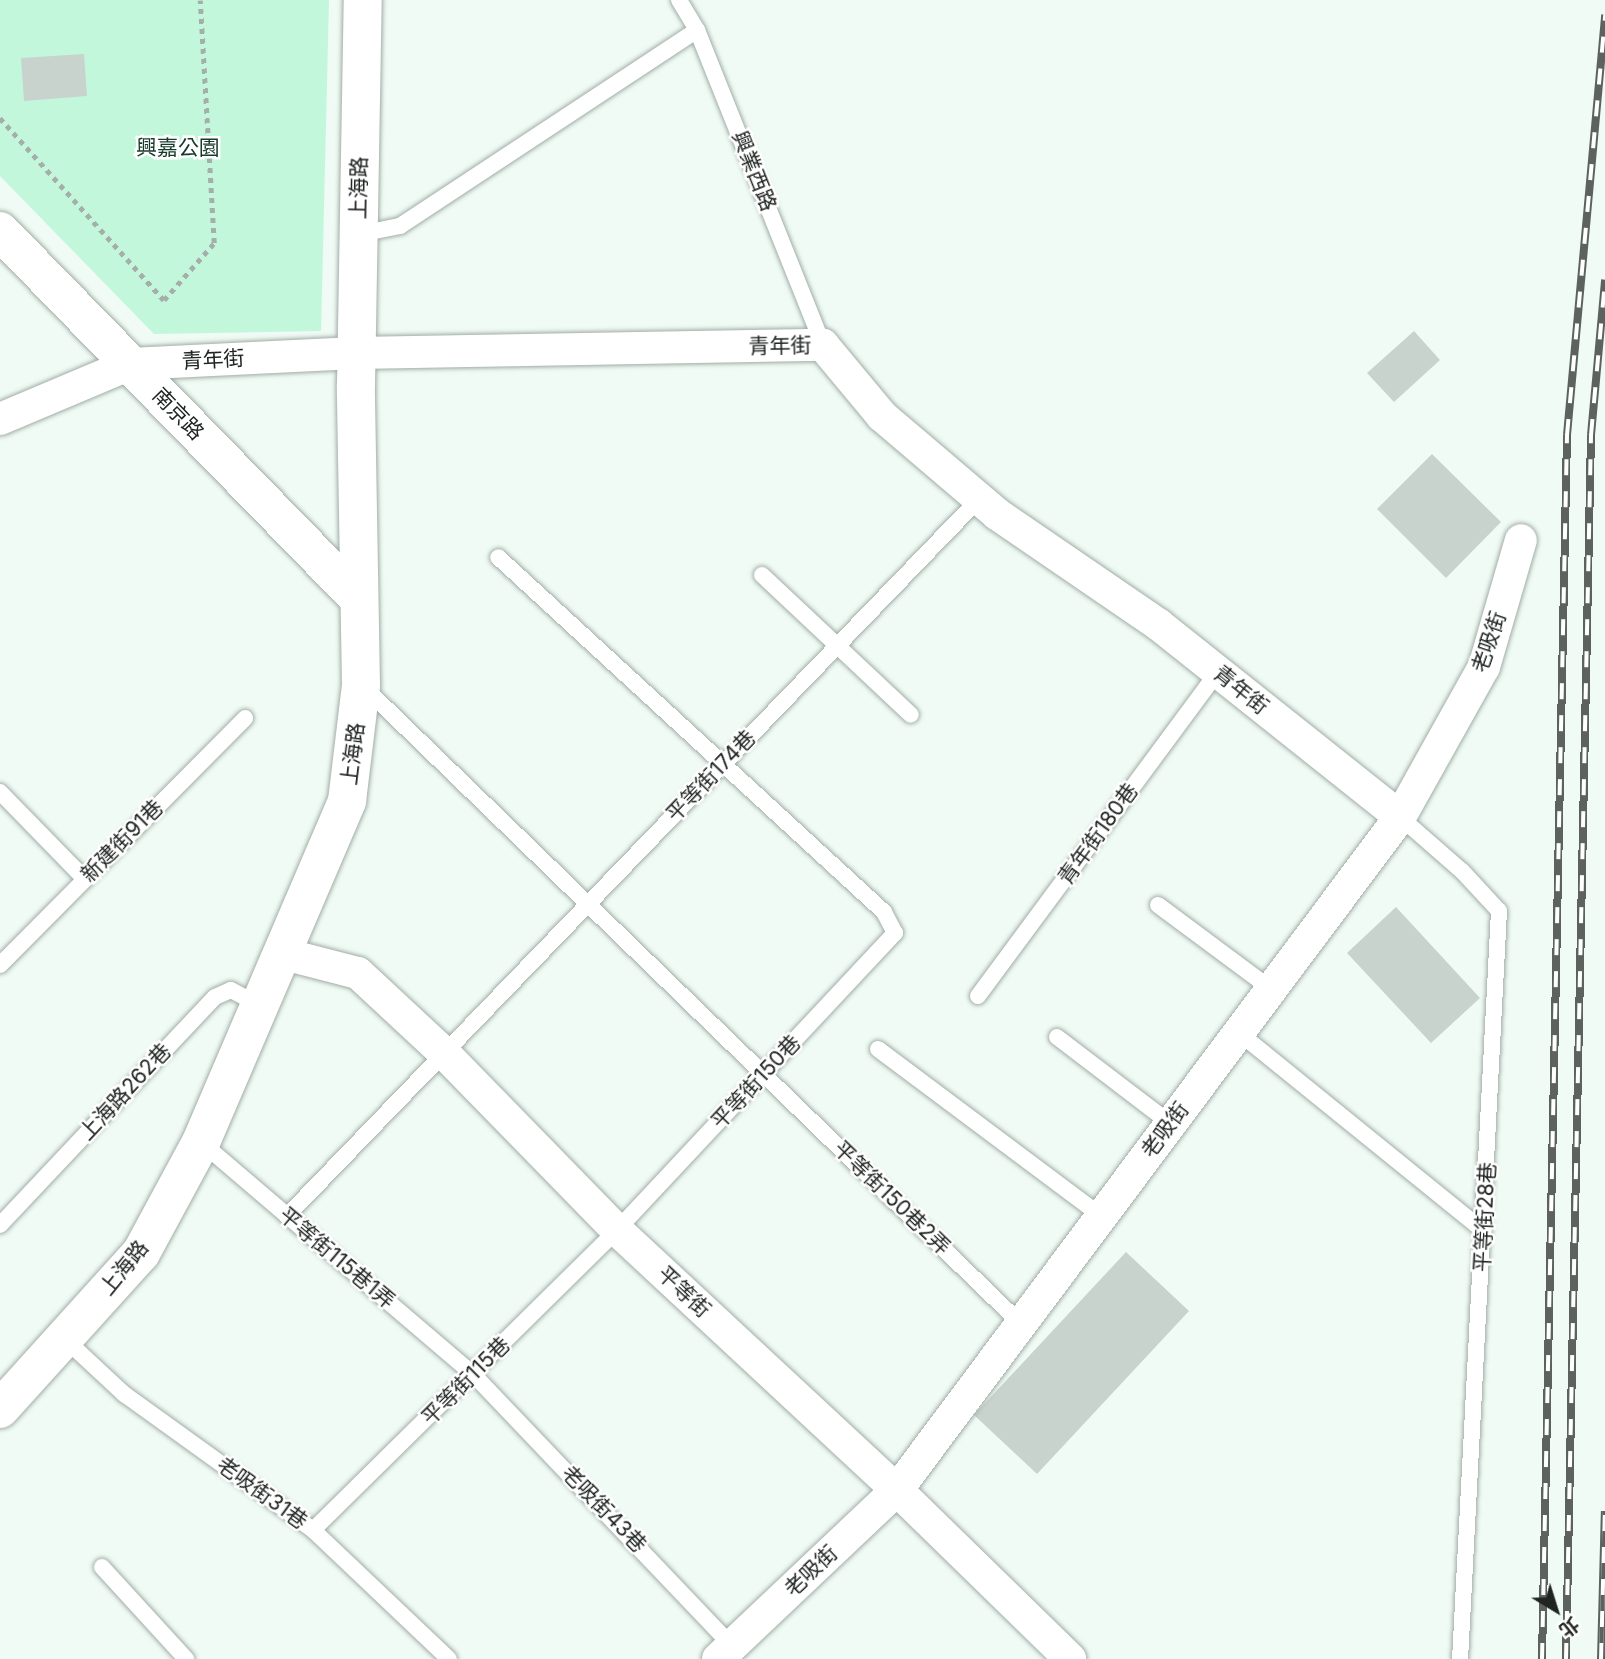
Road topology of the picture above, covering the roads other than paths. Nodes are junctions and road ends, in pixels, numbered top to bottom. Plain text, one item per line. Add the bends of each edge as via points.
1 (363, 0) edge
2 (679, 0) edge
3 (697, 30) junction
4 (0, 231) edge
5 (359, 234) junction
6 (823, 345) junction
7 (356, 353) junction
8 (130, 364) junction
9 (0, 419) edge
10 (979, 499) junction
11 (1521, 540) dead end
12 (498, 557) dead end
13 (762, 575) dead end
14 (356, 596) junction
15 (839, 644) junction
16 (1217, 672) junction
17 (361, 685) junction
18 (911, 715) dead end
19 (245, 718) dead end
20 (723, 763) junction
21 (0, 792) edge
22 (1400, 817) junction
23 (85, 879) junction
24 (589, 902) junction
25 (1158, 905) dead end
26 (284, 954) junction
27 (0, 965) edge
28 (1271, 989) junction
29 (978, 996) dead end
30 (261, 1006) junction
31 (1238, 1032) junction
32 (1057, 1037) dead end
33 (877, 1049) dead end
34 (443, 1052) junction
35 (765, 1073) junction
36 (1170, 1124) junction
37 (201, 1142) junction
38 (288, 1216) junction
39 (1101, 1216) junction
40 (0, 1225) edge
41 (617, 1230) junction
42 (1484, 1231) junction
43 (1020, 1323) junction
44 (65, 1339) junction
45 (473, 1374) junction
46 (0, 1409) edge
47 (897, 1490) junction
48 (313, 1530) junction
49 (102, 1567) dead end
50 (725, 1654) edge
51 (186, 1659) edge
52 (449, 1659) edge
53 (1070, 1659) edge
54 (1460, 1659) edge

1 - 5 street, 上海路
2 - 3 lane, 興業西路
3 - 5 lane via 400,226
3 - 6 lane, 興業西路
4 - 8 street, 南京路
5 - 7 street, 上海路
6 - 7 street, 青年街
6 - 10 street, 青年街 via 882,416
7 - 8 street, 青年街
7 - 14 street, 上海路
8 - 9 street, 青年街
8 - 14 street, 南京路
10 - 15 lane, 平等街174巷
10 - 16 street, 青年街 via 1159,625
11 - 22 street, 老吸街 via 1484,667
12 - 20 lane
13 - 15 lane
14 - 17 street, 上海路
15 - 18 lane
15 - 20 lane, 平等街174巷
16 - 22 street, 青年街
16 - 29 lane, 青年街180巷
17 - 24 lane, 平等街150巷2弄
17 - 26 street, 上海路 via 347,801
19 - 23 lane, 新建街91巷
20 - 24 lane, 平等街174巷
20 - 35 lane, 平等街150巷 via 884,912 895,933
21 - 23 lane
22 - 28 street, 老吸街
22 - 42 lane, 平等街28巷 via 1462,871 1499,911
23 - 27 lane, 新建街91巷
24 - 34 lane, 平等街174巷
24 - 35 lane, 平等街150巷2弄
25 - 28 lane
26 - 30 street, 上海路
26 - 34 street, 平等街 via 358,973
28 - 31 street, 老吸街
30 - 37 street, 上海路
30 - 40 lane, 上海路262巷 via 231,990 215,998
31 - 36 street, 老吸街
31 - 42 lane
32 - 36 lane
33 - 39 lane
34 - 38 lane, 平等街174巷
34 - 41 street, 平等街
35 - 41 lane, 平等街150巷
35 - 43 lane, 平等街150巷2弄
36 - 39 street, 老吸街
37 - 38 lane, 平等街115巷1弄
37 - 44 street, 上海路 via 141,1253
38 - 45 lane, 平等街115巷1弄
39 - 43 street, 老吸街
41 - 45 lane, 平等街115巷
41 - 47 street, 平等街
42 - 54 lane, 平等街28巷
43 - 47 street, 老吸街
44 - 46 street, 上海路
44 - 48 lane, 老吸街31巷 via 124,1394
45 - 48 lane, 平等街115巷
45 - 50 lane, 老吸街43巷
47 - 50 street, 老吸街
47 - 53 street, 平等街
48 - 52 lane, 老吸街31巷
49 - 51 lane

